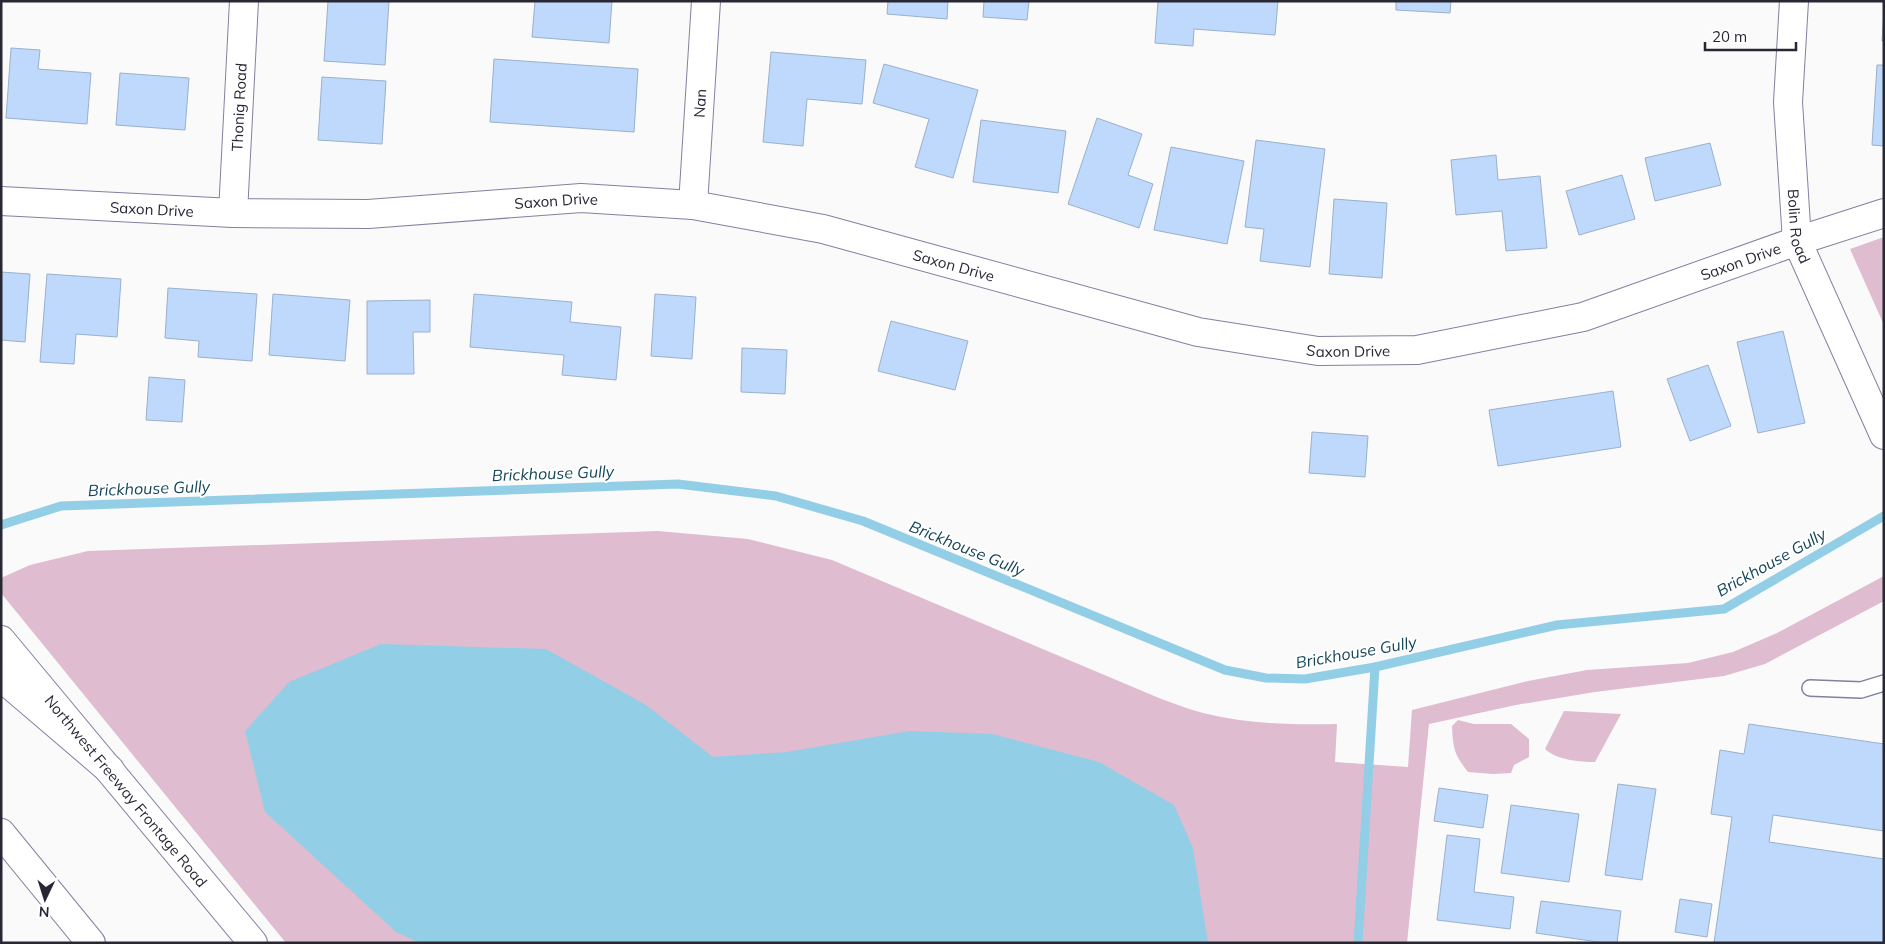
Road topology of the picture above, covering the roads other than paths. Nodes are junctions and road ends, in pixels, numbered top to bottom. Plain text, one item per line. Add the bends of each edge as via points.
1 (244, 1) edge
2 (706, 1) edge
3 (1794, 1) edge
4 (1, 201) edge
5 (693, 205) junction
6 (233, 213) junction
7 (1884, 213) edge
8 (1797, 241) junction
9 (1884, 435) edge
10 (1, 640) edge
11 (1, 677) edge
12 (1884, 684) edge
13 (1810, 688) dead end
14 (110, 770) junction
15 (1, 833) edge
16 (91, 943) edge
17 (253, 943) edge

1 - 6 main road, Thonig Road
2 - 5 main road, Nan
3 - 8 main road, Bolin Road via 1788,102
4 - 6 main road, Saxon Drive
5 - 6 main road, Saxon Drive via 580,198 368,214
5 - 8 main road, Saxon Drive via 822,229 1198,332 1318,351 1417,350 1583,317
7 - 8 main road, Saxon Drive
8 - 9 main road, Bolin Road
10 - 14 main road, Northwest Freeway Frontage Road
11 - 14 main road
12 - 13 lane via 1861,690
14 - 17 main road, Northwest Freeway Frontage Road
15 - 16 main road

